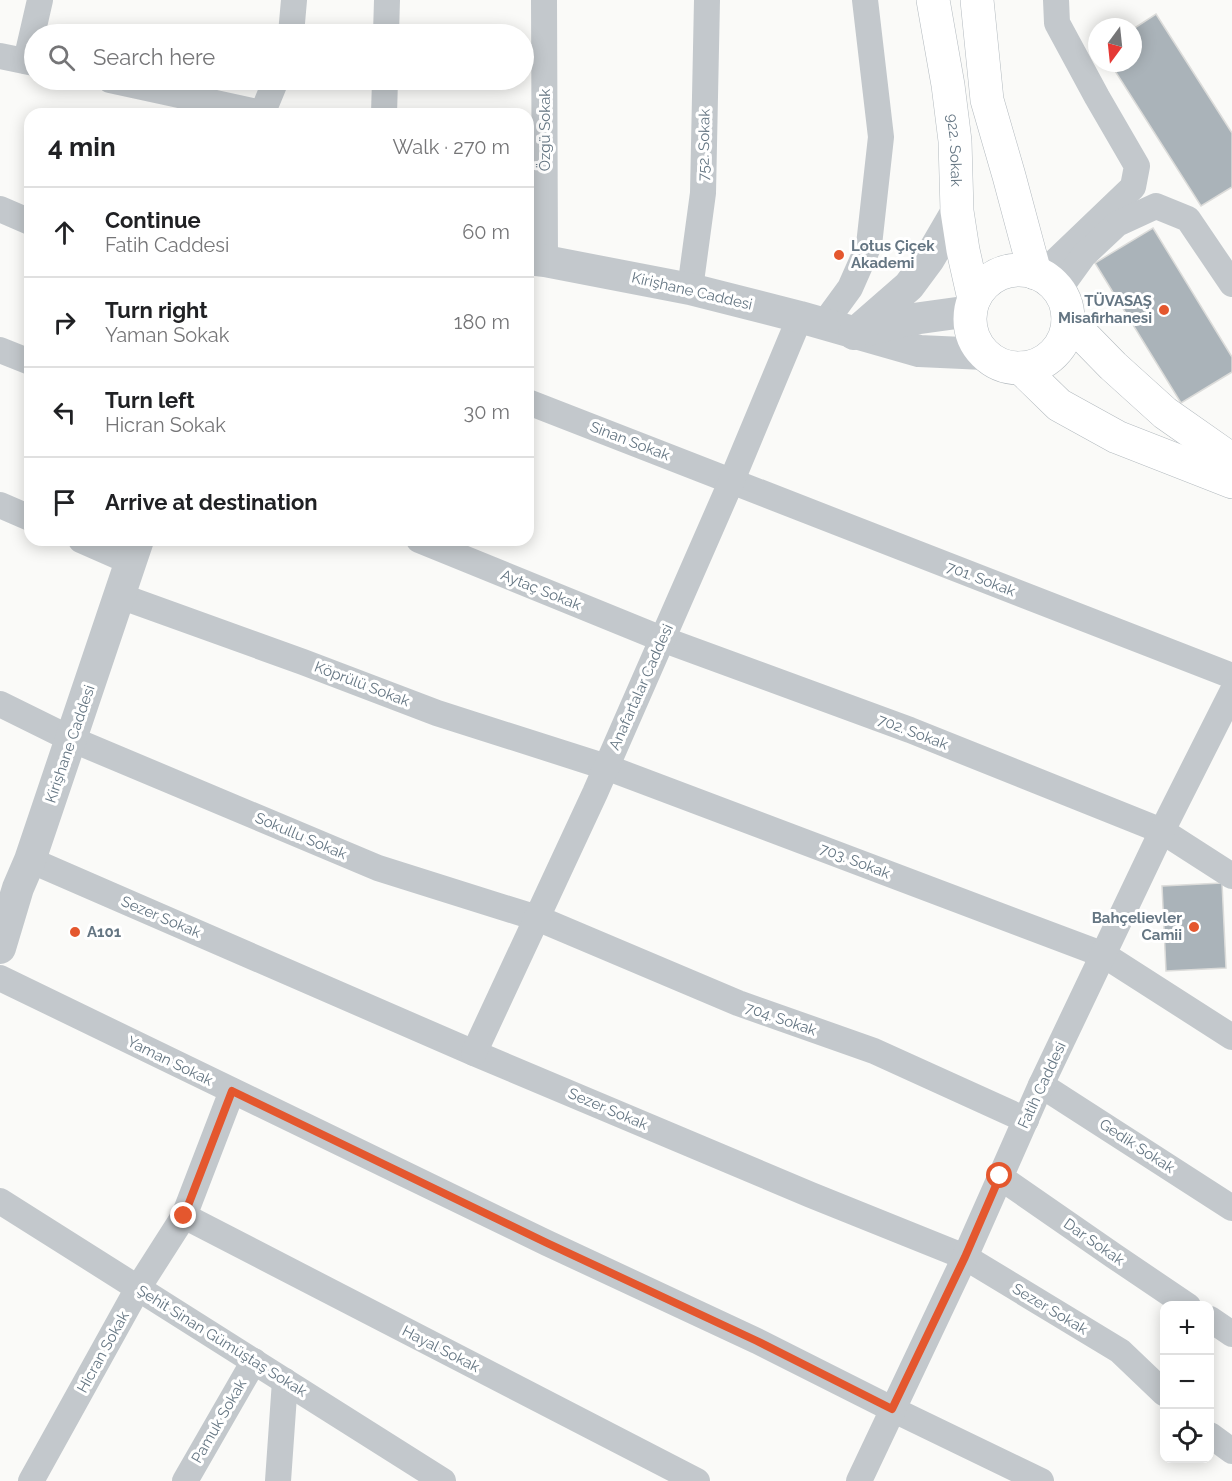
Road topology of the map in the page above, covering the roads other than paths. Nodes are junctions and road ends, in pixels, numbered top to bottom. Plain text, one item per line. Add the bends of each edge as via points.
1 (40, 0) edge
2 (294, 0) edge
3 (387, 0) edge
4 (544, 0) edge
5 (707, 0) edge
6 (866, 0) edge
7 (933, 0) edge
8 (977, 0) edge
9 (1056, 0) edge
10 (36, 24) edge
11 (292, 24) edge
12 (386, 24) edge
13 (0, 56) edge
14 (24, 61) edge
15 (156, 90) edge
16 (272, 90) edge
17 (385, 90) edge
18 (239, 108) edge
19 (264, 108) edge
20 (384, 108) edge
21 (0, 209) edge
22 (957, 211) junction
23 (24, 219) edge
24 (537, 260) edge
25 (1232, 284) edge
26 (690, 289) junction
27 (1050, 290) junction
28 (972, 305) junction
29 (811, 321) junction
30 (854, 334) junction
31 (0, 350) edge
32 (986, 354) junction
33 (24, 360) edge
34 (1021, 368) junction
35 (534, 404) edge
36 (1232, 460) edge
37 (732, 480) junction
38 (1232, 482) edge
39 (0, 505) edge
40 (24, 515) edge
41 (110, 546) edge
42 (434, 546) edge
43 (135, 551) edge
44 (120, 596) junction
45 (662, 639) junction
46 (1232, 676) edge
47 (1232, 692) edge
48 (0, 704) edge
49 (71, 740) junction
50 (606, 766) junction
51 (1162, 831) junction
52 (30, 860) junction
53 (1232, 876) edge
54 (9, 884) edge
55 (537, 918) junction
56 (0, 948) edge
57 (1104, 955) junction
58 (0, 978) edge
59 (1232, 1037) edge
60 (474, 1053) junction
61 (1041, 1085) junction
62 (232, 1091) junction
63 (1026, 1120) junction
64 (1000, 1176) junction
65 (0, 1201) edge
66 (1232, 1208) edge
67 (184, 1216) junction
68 (965, 1257) junction
69 (138, 1288) junction
70 (1182, 1301) edge
71 (1214, 1322) edge
72 (1232, 1334) edge
73 (254, 1361) junction
74 (285, 1381) junction
75 (1160, 1389) edge
76 (892, 1409) junction
77 (1214, 1438) edge
78 (1232, 1451) edge
79 (31, 1481) edge
80 (185, 1481) edge
81 (278, 1481) edge
82 (443, 1481) edge
83 (697, 1481) edge
84 (859, 1481) edge
85 (1041, 1481) edge

1 - 10 street
2 - 11 street
3 - 12 street
4 - 24 street, Özgü Sokak
5 - 26 street, 752. Sokak via 703,193
6 - 29 street, Anafartalar Caddesi via 881,137 869,245 850,288
7 - 22 main road, 922. Sokak via 948,85
8 - 27 main road via 987,100
9 - 27 street via 1057,23 1137,166 1133,187
13 - 14 street
15 - 18 street
16 - 19 street
17 - 20 street
21 - 23 street
22 - 28 main road, 922. Sokak
22 - 30 street via 909,286
24 - 26 street, Kirişhane Caddesi
25 - 27 street via 1188,219 1156,206 1118,224
26 - 29 street, Kirişhane Caddesi
27 - 28 main road via 1021,270 1006,272 982,287
27 - 34 main road via 1065,334 1049,358
27 - 36 main road via 1113,366 1165,413
28 - 30 street
28 - 32 main road via 973,335
29 - 30 street, Kirişhane Caddesi
29 - 37 street, Anafartalar Caddesi
30 - 32 street, Kirişhane Caddesi via 919,351
31 - 33 street
32 - 34 main road via 1008,367
34 - 38 main road via 1059,405 1117,437
35 - 37 street, Sinan Sokak
37 - 45 street, Anafartalar Caddesi
37 - 46 street, 701. Sokak
39 - 40 street
41 - 43 street
42 - 45 street, Aytaç Sokak
43 - 44 street, Kirişhane Caddesi
44 - 49 street, Kirişhane Caddesi
44 - 50 street, Köprülü Sokak via 437,713
45 - 50 street, Anafartalar Caddesi
45 - 51 street, 702. Sokak via 910,730
47 - 51 street, Fatih Caddesi
48 - 49 street, Sokullu Sokak
49 - 52 street, Kirişhane Caddesi
49 - 55 street, Sokullu Sokak via 378,868
50 - 55 street, Anafartalar Caddesi
50 - 57 street, 703. Sokak
51 - 53 street, 702. Sokak
51 - 57 street, Fatih Caddesi
52 - 54 street, Kirişhane Caddesi
52 - 60 street, Sezer Sokak
54 - 56 street, Kirişhane Caddesi
55 - 60 street, Anafartalar Caddesi
55 - 63 street, 704. Sokak via 738,1003 874,1051
57 - 59 street, 703. Sokak
57 - 61 street, Fatih Caddesi
58 - 62 street, Yaman Sokak
60 - 68 street, Sezer Sokak
61 - 63 street, Fatih Caddesi
61 - 66 street, Gedik Sokak
62 - 67 street, Hicran Sokak
62 - 76 street, Yaman Sokak
63 - 64 street, Fatih Caddesi
64 - 68 street, Fatih Caddesi
64 - 70 street, Dar Sokak
65 - 69 street, Şehit Sinan Gümüştaş Sokak
67 - 69 street, Hicran Sokak
67 - 83 street, Hayal Sokak
68 - 75 street, Sezer Sokak via 1119,1351
68 - 76 street, Fatih Caddesi
69 - 73 street, Şehit Sinan Gümüştaş Sokak
69 - 79 street, Hicran Sokak
71 - 72 street
73 - 74 street, Şehit Sinan Gümüştaş Sokak
73 - 80 street, Pamuk Sokak
74 - 81 street
74 - 82 street, Şehit Sinan Gümüştaş Sokak
76 - 84 street, Fatih Caddesi
76 - 85 street, Yaman Sokak
77 - 78 street

